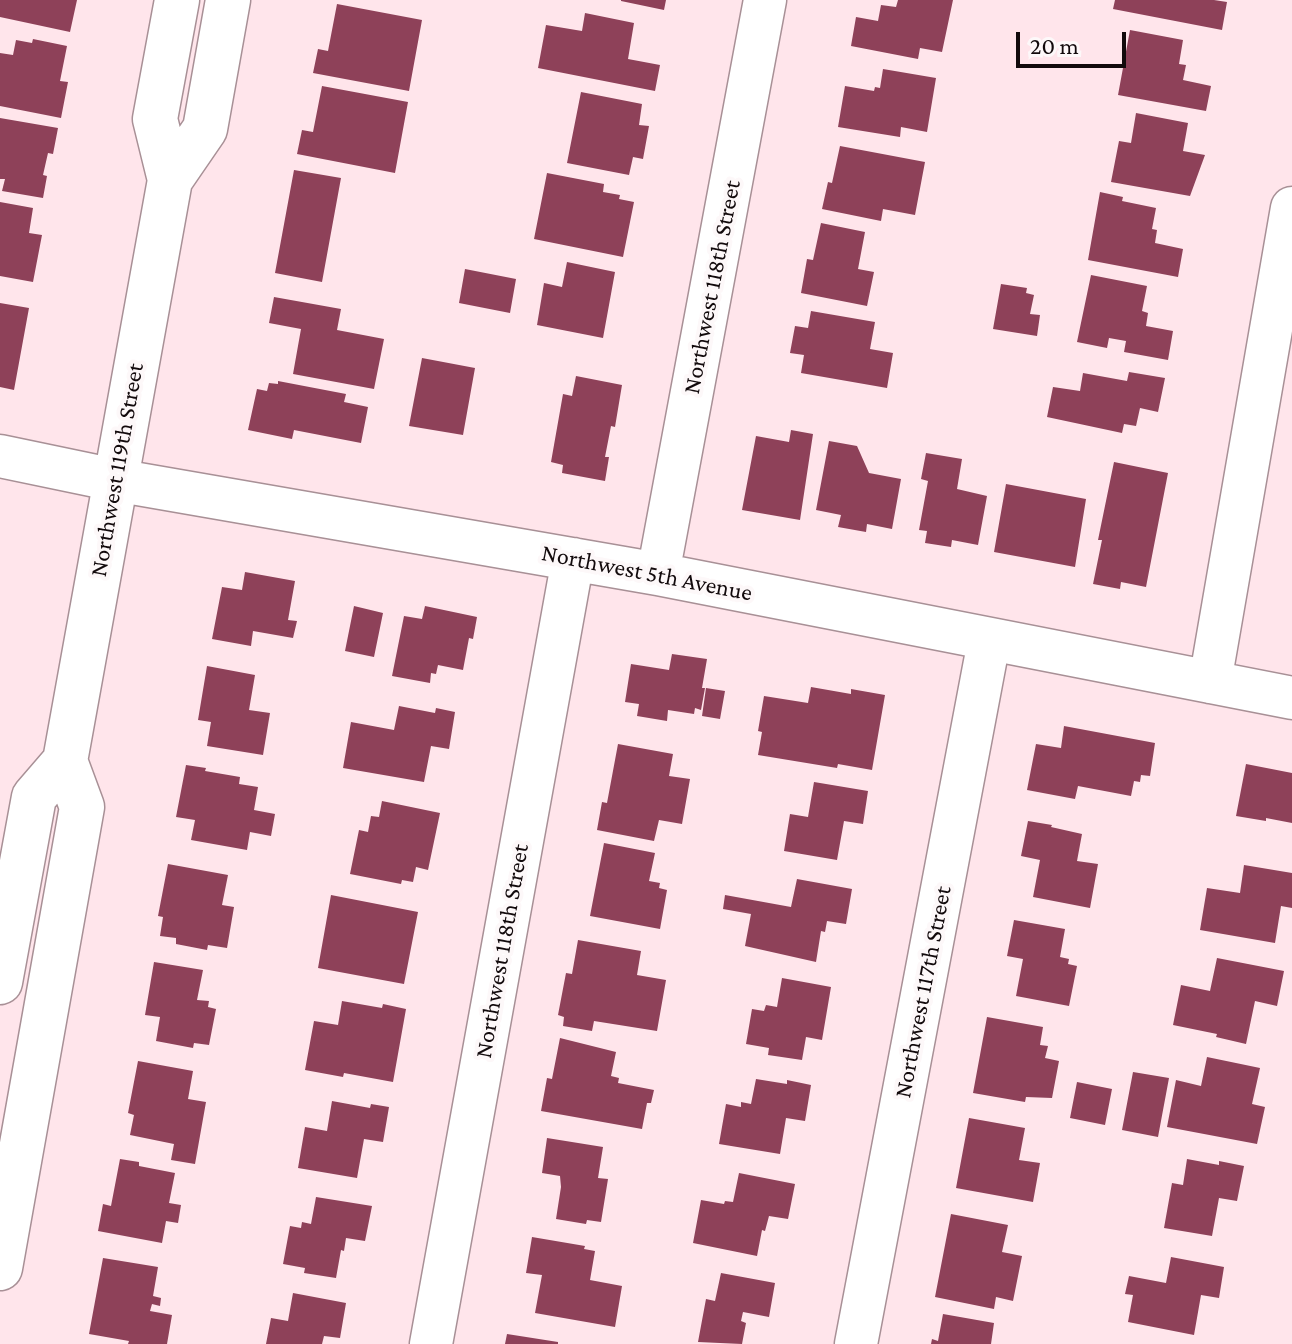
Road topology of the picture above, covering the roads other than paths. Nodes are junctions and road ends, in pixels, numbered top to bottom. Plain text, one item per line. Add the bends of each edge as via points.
1 (177, 0) edge
2 (228, 0) edge
3 (765, 0) edge
4 (170, 180) junction
5 (1292, 208) edge
6 (0, 456) edge
7 (115, 480) junction
8 (573, 559) junction
9 (658, 574) junction
10 (989, 641) junction
11 (1210, 682) junction
12 (1292, 698) edge
13 (65, 761) junction
14 (0, 982) edge
15 (0, 1268) edge
16 (431, 1344) edge
17 (856, 1344) edge

1 - 4 main road, Northwest 119th Street via 155,119
2 - 4 main road, Northwest 119th Street via 205,129
3 - 9 street, Northwest 118th Street
4 - 7 main road, Northwest 119th Street
5 - 11 street
6 - 7 street, Northwest 5th Avenue
7 - 8 street, Northwest 5th Avenue
7 - 13 main road, Northwest 119th Street
8 - 9 street, Northwest 5th Avenue
8 - 16 street, Northwest 118th Street
9 - 10 street, Northwest 5th Avenue
10 - 11 street, Northwest 5th Avenue
10 - 17 street, Northwest 117th Street
11 - 12 street, Northwest 5th Avenue
13 - 14 main road via 34,797
13 - 15 main road via 82,807

